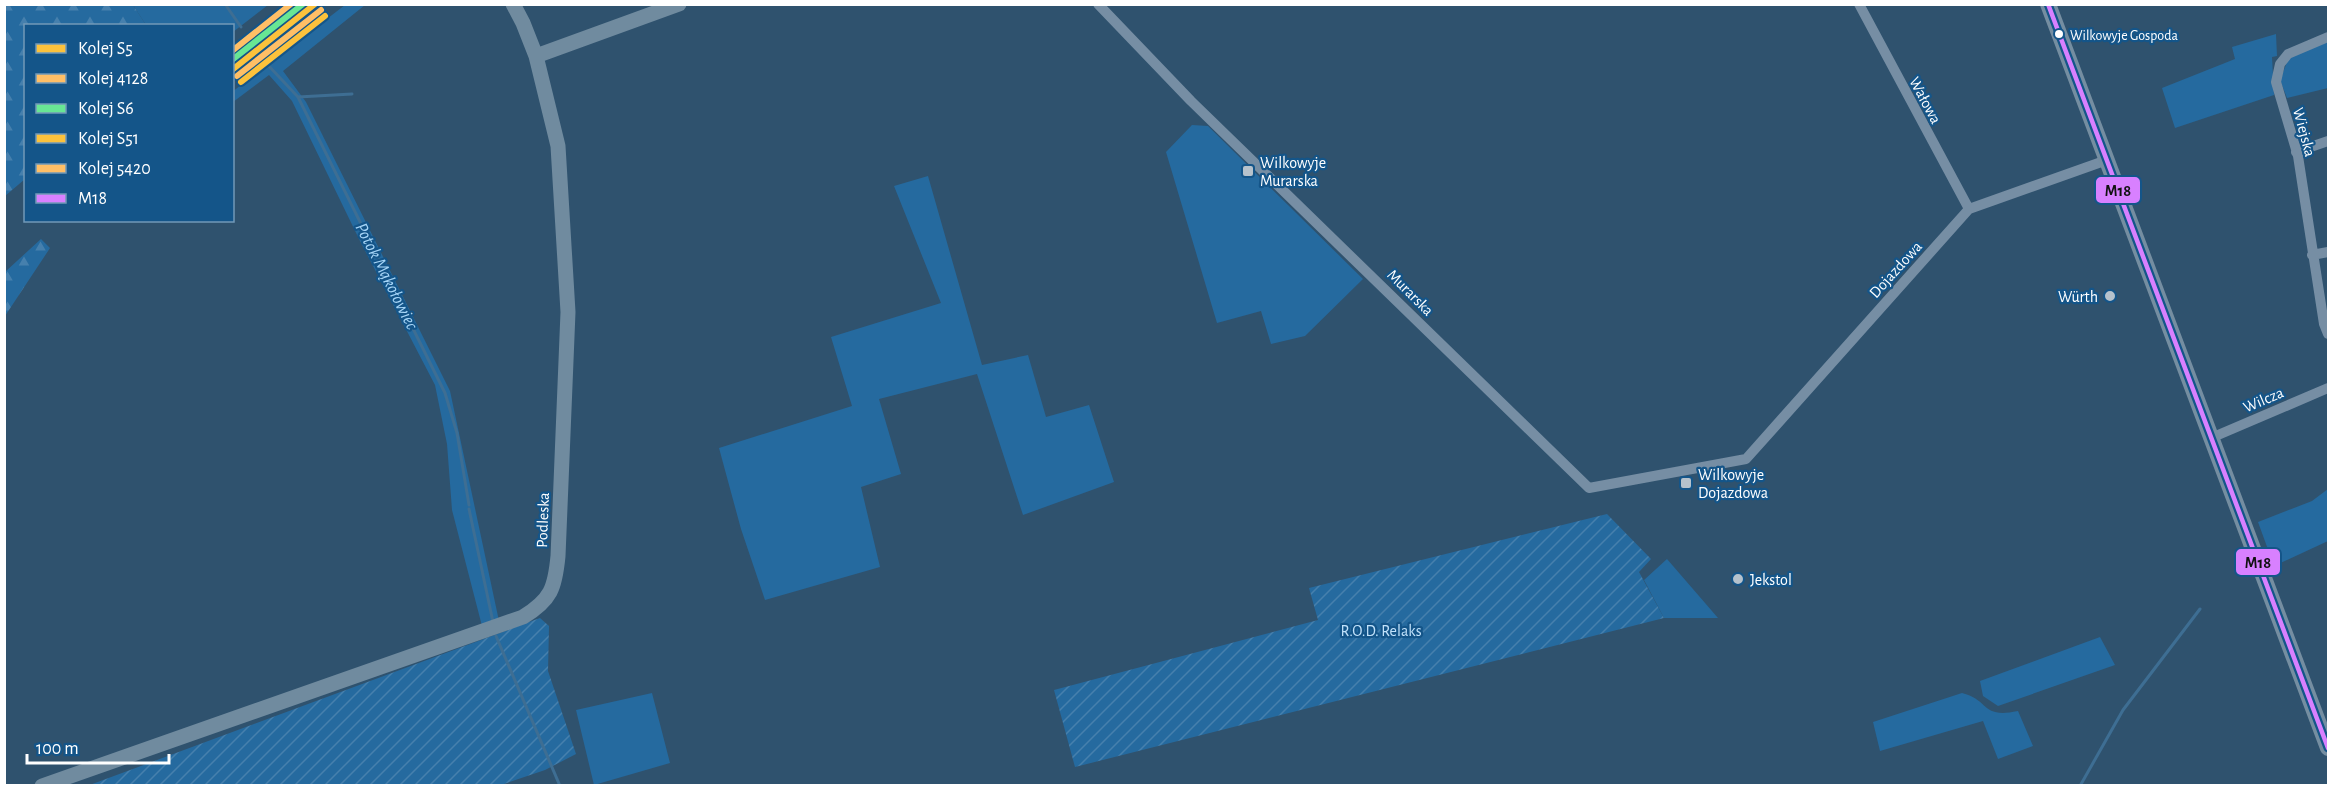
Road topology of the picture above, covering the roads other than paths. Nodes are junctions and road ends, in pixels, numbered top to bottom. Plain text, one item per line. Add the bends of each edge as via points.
1 (513, 4) edge
2 (679, 4) edge
3 (1098, 4) edge
4 (1858, 4) edge
5 (2048, 4) edge
6 (2328, 37) edge
7 (536, 56) junction
8 (2328, 141) edge
9 (2296, 152) junction
10 (2107, 160) junction
11 (1969, 209) junction
12 (2328, 252) edge
13 (2312, 255) junction
14 (2328, 334) edge
15 (2328, 388) edge
16 (2211, 438) junction
17 (1746, 459) joint
18 (2328, 748) edge
19 (42, 786) edge

1 - 7 street, Podleska
2 - 7 street
3 - 17 street, Murarska via 1191,101 1589,488
4 - 11 street, Wałowa
5 - 10 main road
6 - 9 street, Wiejska via 2288,54 2280,64 2276,82
7 - 19 street, Podleska via 558,146 568,312 558,556 556,580 549,597 523,617
8 - 9 street
9 - 13 street, Wiejska
10 - 11 street, Dojazdowa
10 - 16 main road
11 - 17 street, Dojazdowa
12 - 13 street
13 - 14 street, Wiejska
15 - 16 street, Wilcza
16 - 18 main road

